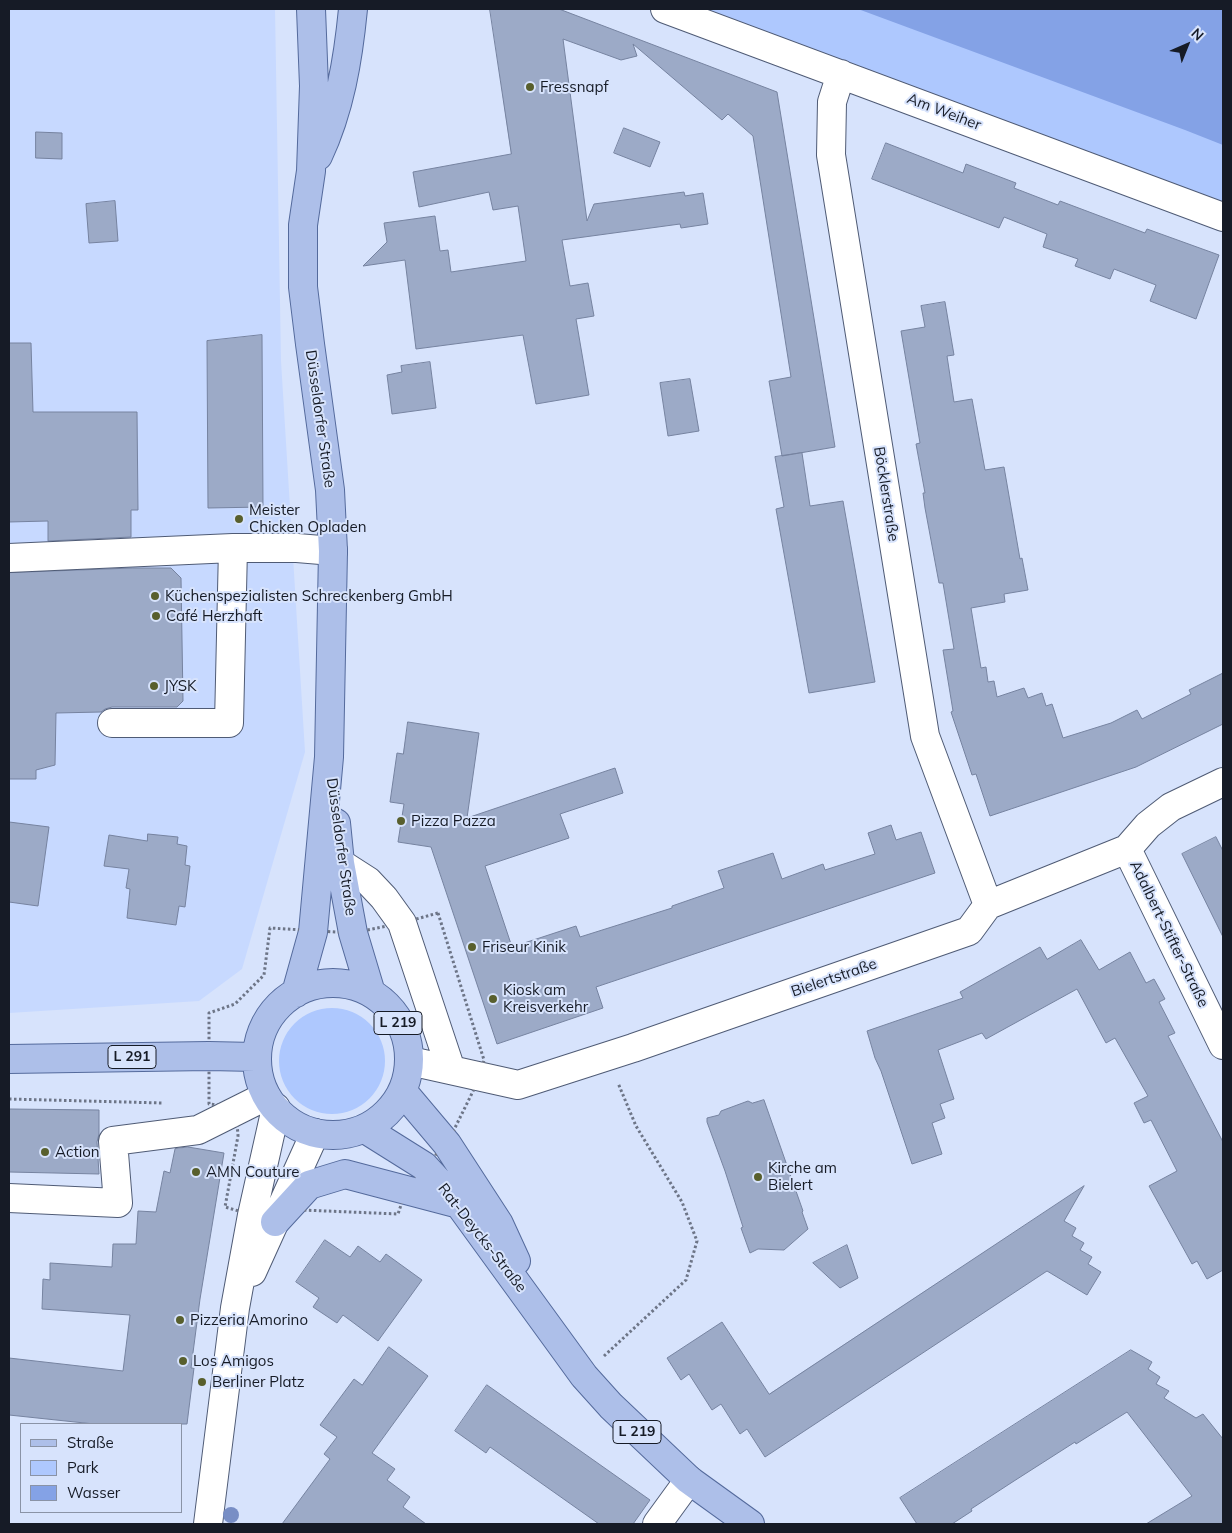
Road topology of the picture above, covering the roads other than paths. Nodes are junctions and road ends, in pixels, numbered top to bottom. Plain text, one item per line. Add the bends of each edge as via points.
1 (311, 9) edge
2 (353, 9) edge
3 (665, 9) edge
4 (841, 74) junction
5 (311, 171) junction
6 (1223, 217) edge
7 (233, 548) junction
8 (333, 551) junction
9 (9, 558) edge
10 (112, 723) dead end
11 (329, 757) junction
12 (1223, 782) edge
13 (1127, 849) junction
14 (340, 863) junction
15 (988, 905) junction
16 (296, 993) junction
17 (371, 993) junction
18 (1223, 1045) edge
19 (256, 1056) junction
20 (9, 1059) edge
21 (410, 1062) junction
22 (451, 1070) junction
23 (404, 1093) junction
24 (271, 1102) junction
25 (365, 1130) junction
26 (315, 1133) junction
27 (9, 1198) edge
28 (459, 1204) junction
29 (263, 1218) junction
30 (543, 1319) junction
31 (689, 1480) junction
32 (208, 1524) edge
33 (657, 1524) edge
34 (750, 1524) edge

1 - 5 main road, Düsseldorfer Straße / L 219 via 314,86
2 - 5 main road, Düsseldorfer Straße / L 219 via 337,107
3 - 4 street, Am Weiher
4 - 6 street, Am Weiher
4 - 15 street, Böcklerstraße via 832,102 831,155 925,736
5 - 8 main road, Düsseldorfer Straße / L 219 via 303,225 304,287 330,490
7 - 8 street
7 - 9 street
7 - 10 street via 229,723
8 - 11 main road, Düsseldorfer Straße / L 219
11 - 14 main road, Düsseldorfer Straße / L 219
11 - 16 main road, Düsseldorfer Straße / L 219 via 313,932
12 - 13 street via 1171,807 1148,825
13 - 15 street
13 - 18 street, Adalbert-Stifter-Straße
14 - 17 main road, Düsseldorfer Straße / L 219 via 353,933
14 - 22 street via 368,881 402,923
15 - 22 street, Bielertstraße via 969,931 518,1085
16 - 17 main road, L 219 via 319,982 343,984
16 - 19 main road, L 219 via 272,1012 260,1036
17 - 21 main road, L 219 via 392,1011 405,1035
19 - 20 main road, L 291
19 - 24 main road, L 219 via 258,1076
21 - 22 street, Bielertstraße
21 - 23 main road, L 219
23 - 25 main road, L 219 via 388,1114
23 - 30 main road, Rat-Deycks-Straße / L 219 via 447,1144 499,1224
24 - 26 main road, L 219 via 294,1125
24 - 27 street via 220,1108 198,1130 112,1140 118,1203
24 - 29 street
25 - 26 main road, L 219 via 334,1136
25 - 28 main road, Rat-Deycks-Straße / L 219 via 424,1166
26 - 29 street
28 - 29 main road via 345,1174 309,1185
28 - 30 main road, Rat-Deycks-Straße / L 219
29 - 32 street via 235,1308
30 - 31 main road, Rat-Deycks-Straße / L 219 via 584,1376
31 - 33 street
31 - 34 main road, Rat-Deycks-Straße / L 219

